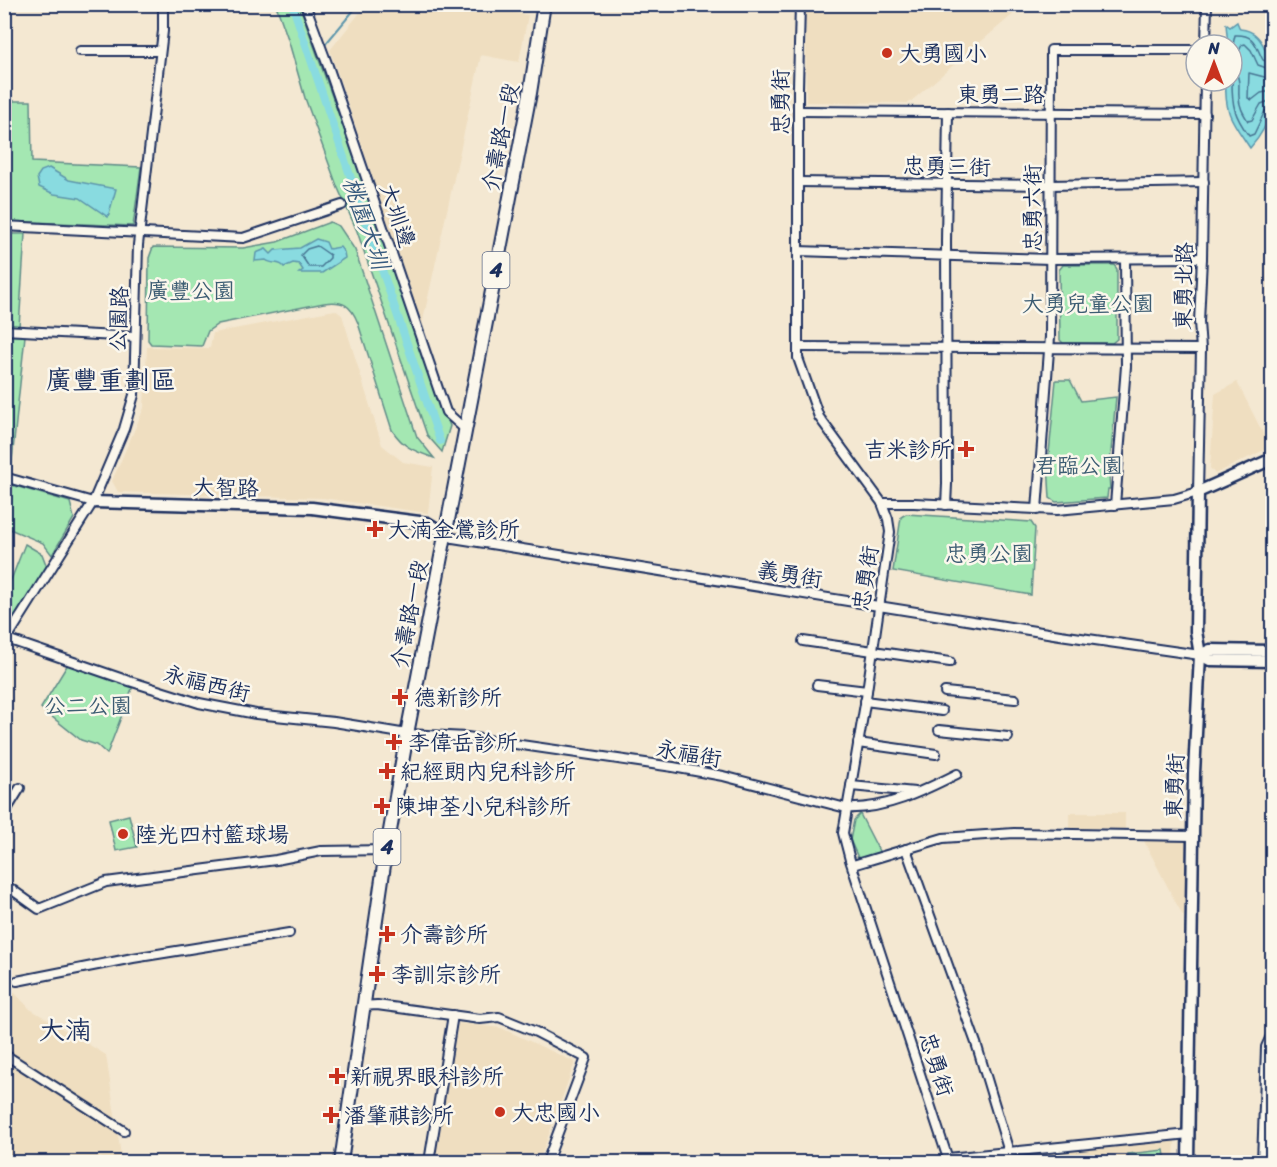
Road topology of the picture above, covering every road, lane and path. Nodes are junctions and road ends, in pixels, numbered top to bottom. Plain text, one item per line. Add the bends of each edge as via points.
1 (163, 4) edge
2 (305, 4) edge
3 (544, 4) edge
4 (800, 4) edge
5 (1207, 4) edge
6 (1206, 33) edge
7 (1184, 50) edge
8 (80, 51) dead end
9 (160, 51) junction
10 (1205, 93) edge
11 (798, 111) junction
12 (948, 112) junction
13 (1050, 113) junction
14 (1205, 114) junction
15 (798, 182) junction
16 (1204, 182) junction
17 (947, 184) junction
18 (1050, 185) junction
19 (342, 205) dead end
20 (4, 226) edge
21 (139, 232) junction
22 (798, 251) junction
23 (946, 257) junction
24 (1202, 258) junction
25 (1050, 259) junction
26 (1125, 259) junction
27 (4, 330) edge
28 (135, 337) junction
29 (798, 347) junction
30 (946, 349) junction
31 (1201, 349) junction
32 (1049, 350) junction
33 (1126, 350) junction
34 (466, 430) junction
35 (1272, 459) edge
36 (4, 477) edge
37 (1198, 492) junction
38 (93, 502) junction
39 (882, 503) junction
40 (946, 505) junction
41 (1115, 505) junction
42 (1037, 510) junction
43 (446, 534) junction
44 (879, 606) junction
45 (5, 640) edge
46 (803, 641) dead end
47 (873, 651) junction
48 (1272, 651) edge
49 (1200, 655) junction
50 (1272, 661) edge
51 (950, 662) dead end
52 (817, 684) dead end
53 (867, 691) junction
54 (945, 692) dead end
55 (1015, 699) dead end
56 (865, 701) junction
57 (942, 711) dead end
58 (939, 729) dead end
59 (407, 734) junction
60 (1008, 737) dead end
61 (858, 743) junction
62 (936, 754) dead end
63 (957, 774) dead end
64 (851, 786) junction
65 (20, 788) dead end
66 (915, 792) junction
67 (846, 808) junction
68 (4, 814) edge
69 (1192, 836) junction
70 (906, 849) junction
71 (387, 850) junction
72 (853, 865) junction
73 (4, 884) edge
74 (289, 933) dead end
75 (17, 981) dead end
76 (363, 1005) junction
77 (453, 1015) junction
78 (1272, 1034) edge
79 (4, 1054) edge
80 (124, 1131) dead end
81 (1189, 1134) junction
82 (1009, 1152) junction
83 (949, 1160) edge
84 (341, 1162) edge
85 (429, 1162) edge
86 (547, 1162) edge
87 (1188, 1162) edge
88 (1262, 1162) edge

1 - 9 street, 公園路
2 - 34 street, 大圳邊 via 446,412
3 - 34 main road, 介壽路一段 / 4
4 - 11 street, 忠勇街
5 - 6 street
7 - 13 street, 忠勇六街 via 1051,50
8 - 9 street
9 - 21 street, 公園路
10 - 14 street, 東勇北路
11 - 12 street, 東勇二路
11 - 15 street, 忠勇街
12 - 13 street, 東勇二路
12 - 17 street
13 - 14 street, 東勇二路
13 - 18 street, 忠勇六街
14 - 16 street, 東勇北路
15 - 17 street, 忠勇三街
15 - 22 street, 忠勇街
16 - 18 street, 忠勇三街
16 - 24 street, 東勇北路
17 - 18 street, 忠勇三街
17 - 23 street
18 - 25 street, 忠勇六街
19 - 21 street via 243,238
20 - 21 street
21 - 28 street, 公園路
22 - 23 street
22 - 29 street, 忠勇街
23 - 25 street
23 - 30 street
24 - 26 street
24 - 31 street, 東勇北路 via 1198,322
25 - 26 street
25 - 32 street, 忠勇六街
26 - 33 street
27 - 28 street
28 - 38 street, 公園路 via 134,395
29 - 30 street
29 - 39 street, 忠勇街 via 819,417
30 - 32 street
30 - 40 street
31 - 33 street
31 - 37 street, 東勇北路
32 - 33 street
32 - 42 street, 忠勇六街
33 - 41 street
34 - 43 main road, 介壽路一段 / 4
35 - 37 street
36 - 38 street, 大智路
37 - 41 street via 1174,499
37 - 49 street, 東勇街 via 1196,631
38 - 43 street, 大智路 via 322,509 427,523
38 - 45 street, 公園路
39 - 40 street
39 - 44 street, 忠勇街 via 890,532
40 - 42 street
41 - 42 street
43 - 44 street, 義勇街
43 - 59 main road, 介壽路一段 / 4
44 - 47 street, 忠勇街
44 - 49 street, 義勇街
45 - 59 street, 永福西街 via 199,703
46 - 47 street
47 - 51 street
47 - 53 street, 忠勇街
48 - 49 street via 1210,650
49 - 50 street via 1210,660
49 - 69 street, 東勇街
52 - 53 street
53 - 56 street, 忠勇街
54 - 55 street
56 - 57 street
56 - 61 street, 忠勇街
58 - 60 street
59 - 67 street, 永福街 via 467,737 673,767
59 - 71 main road, 介壽路一段 / 4
61 - 62 street
61 - 64 street, 忠勇街
63 - 66 street, 永福街
64 - 66 street
64 - 67 street, 忠勇街
65 - 68 street
66 - 67 street, 永福街 via 904,799 862,809
67 - 72 street, 忠勇街 via 843,833
69 - 70 street via 1014,833 943,838
69 - 81 street, 東勇街
70 - 72 street
70 - 82 street via 976,1043
71 - 73 street via 321,851 106,882 39,909
71 - 76 main road, 介壽路一段 / 4
72 - 83 street, 忠勇街
74 - 75 street
76 - 77 street
76 - 84 main road, 介壽路一段 / 4
77 - 85 street
77 - 86 street via 499,1017 586,1058
78 - 88 street via 1266,1047
79 - 80 street
81 - 82 street
81 - 87 street, 東勇街
82 - 83 street

